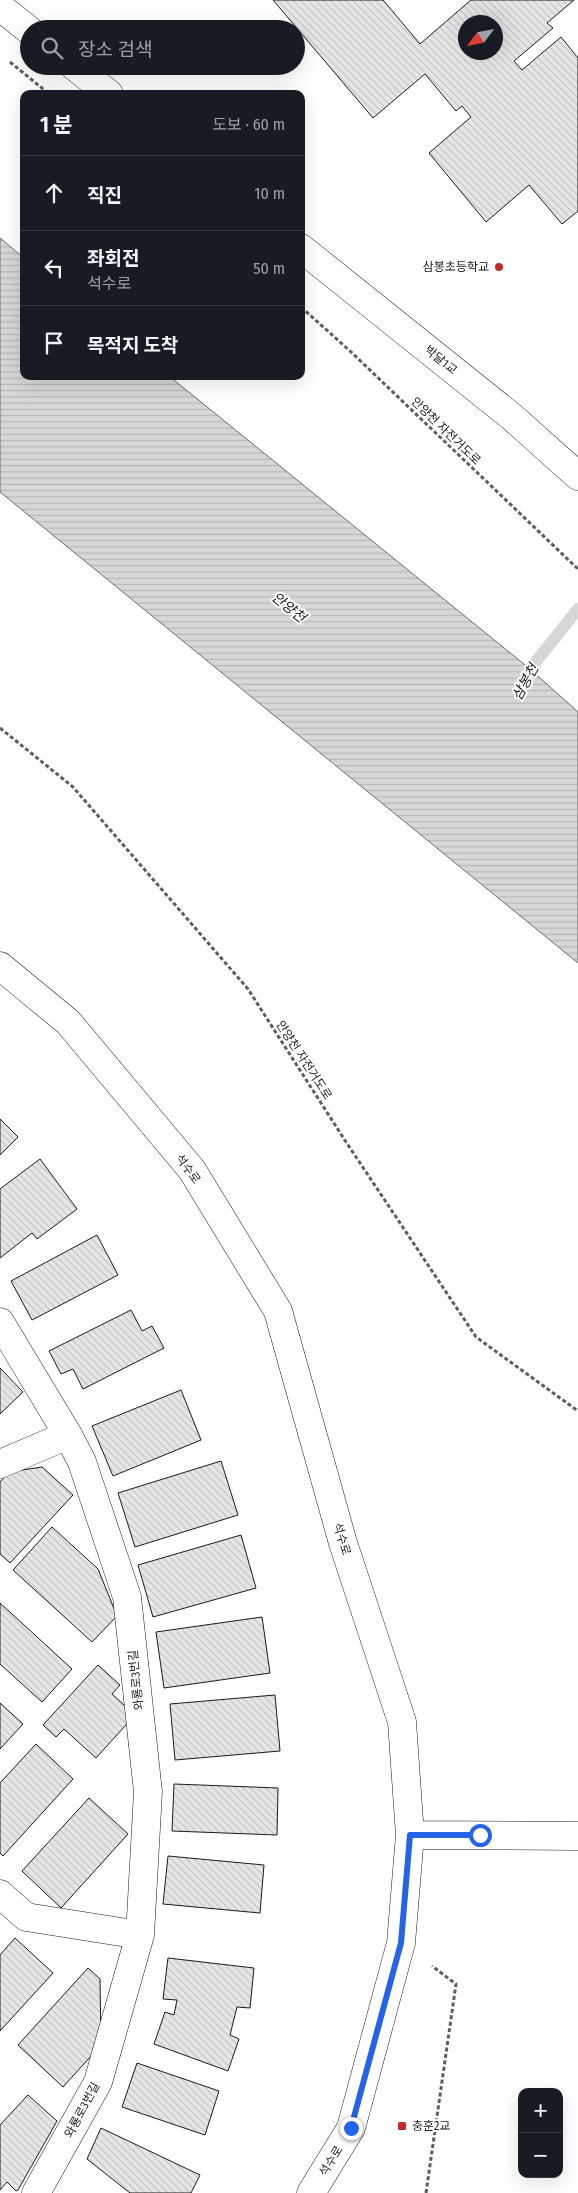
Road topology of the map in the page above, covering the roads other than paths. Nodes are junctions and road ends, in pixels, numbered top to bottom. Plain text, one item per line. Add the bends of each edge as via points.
1 (0, 7) edge
2 (20, 23) edge
3 (85, 75) edge
4 (104, 90) edge
5 (305, 251) edge
6 (578, 476) edge
7 (0, 966) edge
8 (0, 1322) edge
9 (68, 1435) junction
10 (0, 1464) edge
11 (410, 1835) junction
12 (578, 1836) edge
13 (0, 1894) edge
14 (140, 1935) junction
15 (36, 2193) edge
16 (311, 2193) edge

1 - 2 street
3 - 4 street
5 - 6 street, 박달1교 via 512,417
7 - 11 street, 석수로 via 68,1022 192,1170 278,1311 343,1543 402,1722
8 - 9 street, 와룡로3번길
9 - 10 street
9 - 14 street, 와룡로3번길 via 82,1462 128,1597 148,1792
11 - 12 street
11 - 16 street, 석수로 via 401,1943 351,2128
13 - 14 street via 26,1917
14 - 15 street, 와룡로3번길 via 98,2082

